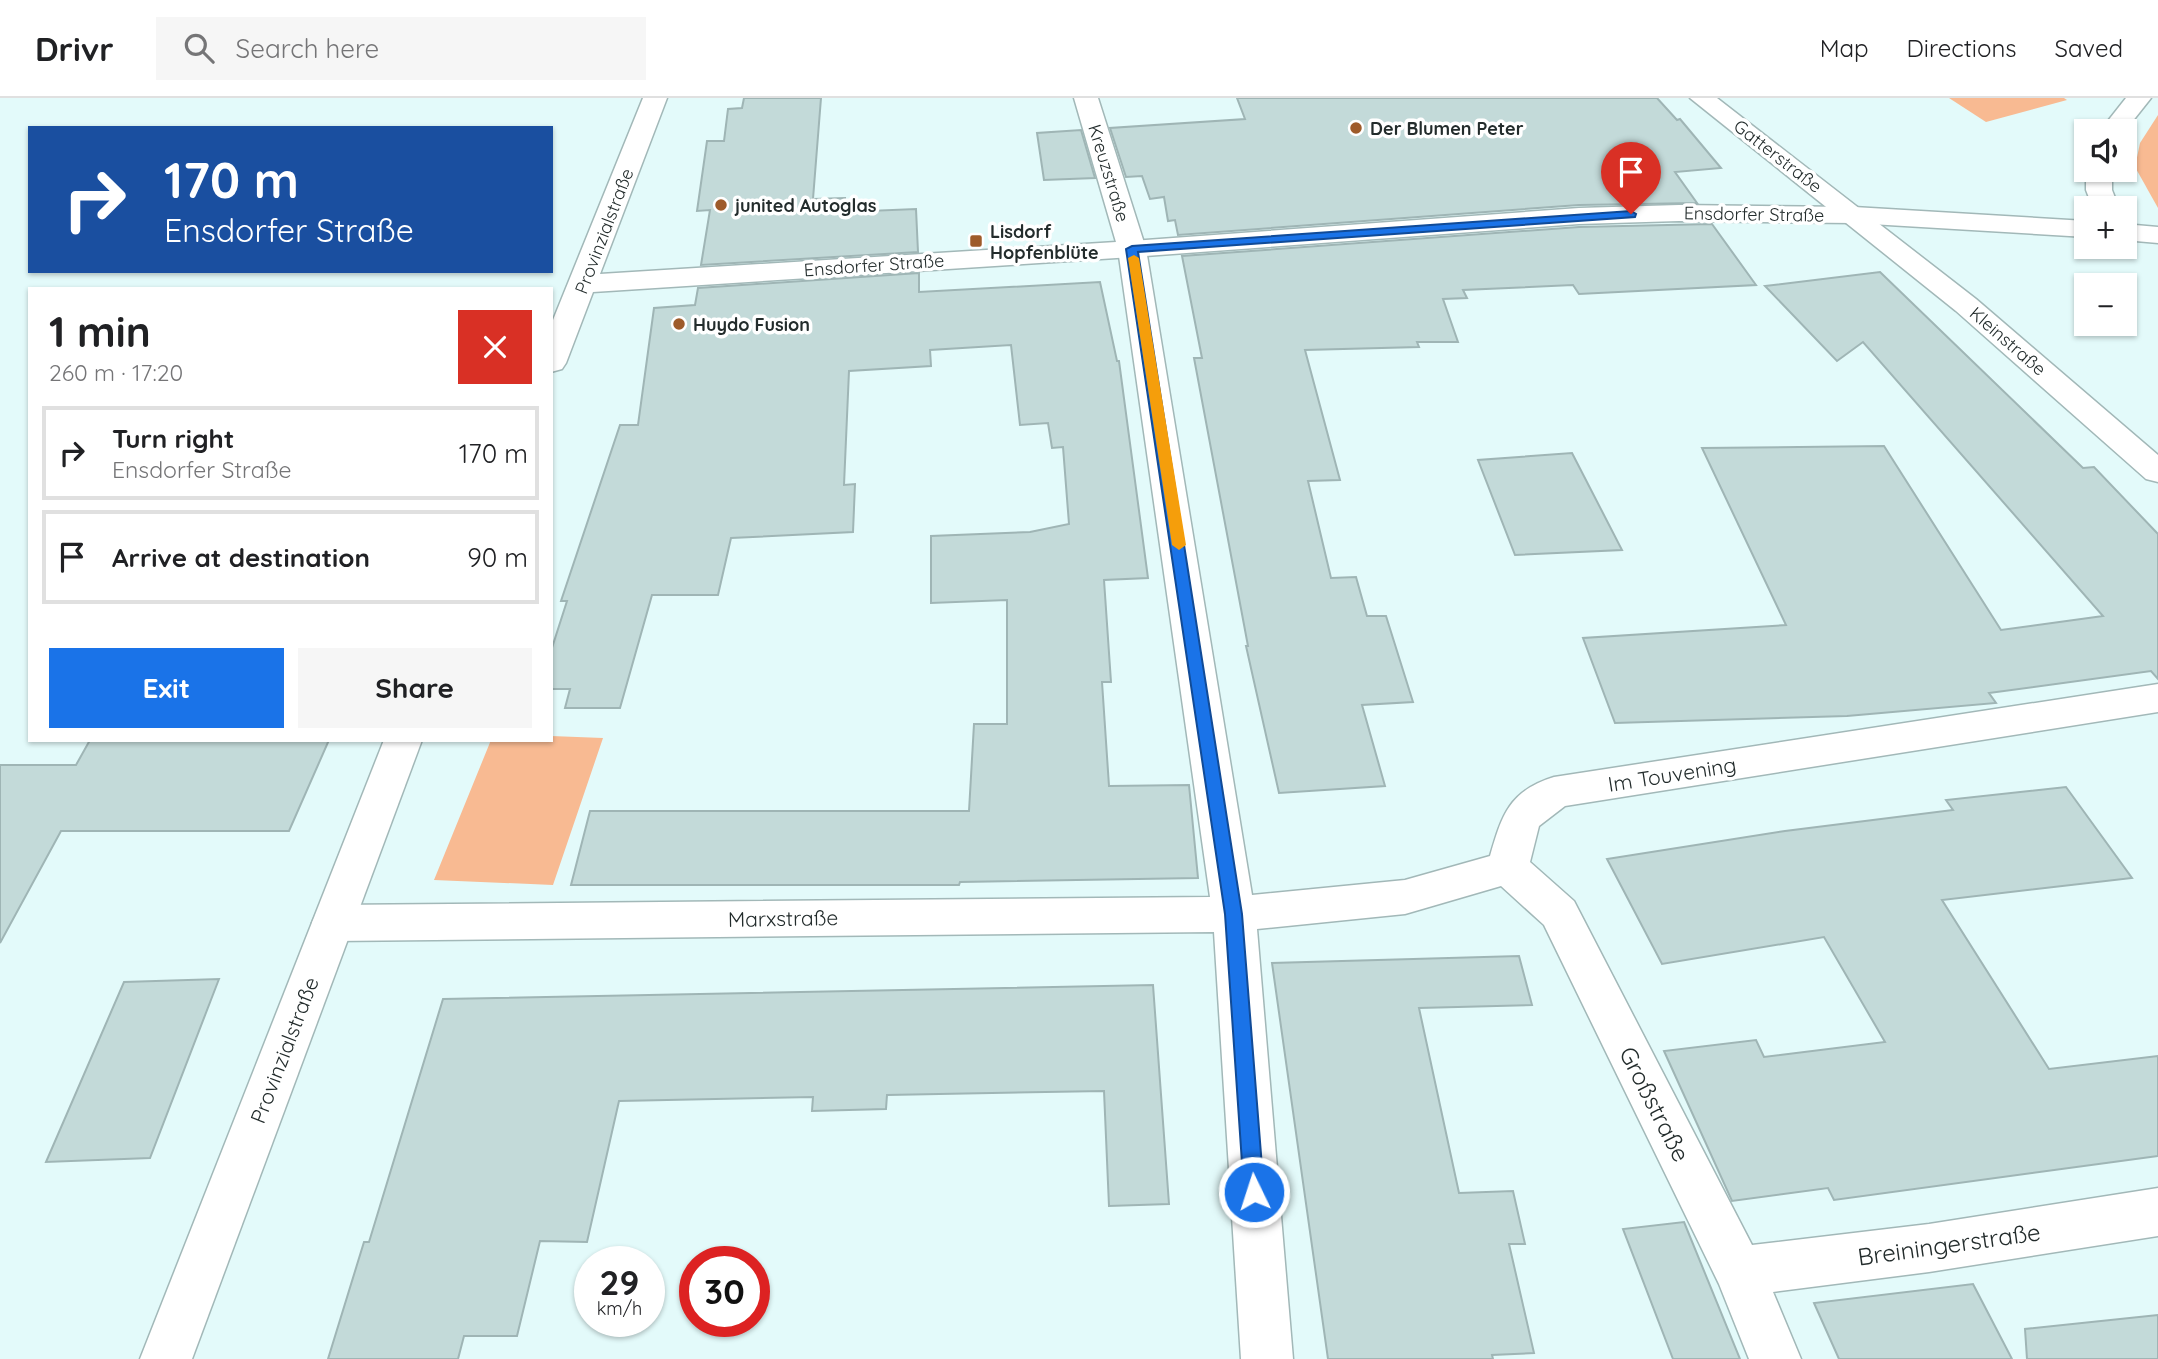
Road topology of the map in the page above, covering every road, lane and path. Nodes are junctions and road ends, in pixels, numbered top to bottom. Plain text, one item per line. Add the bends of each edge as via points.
1 (655, 98) edge
2 (1086, 98) edge
3 (1702, 98) edge
4 (2139, 98) edge
5 (2122, 119) edge
6 (1854, 215) junction
7 (2074, 228) edge
8 (2137, 233) edge
9 (2158, 235) edge
10 (1132, 249) junction
11 (583, 284) junction
12 (553, 358) edge
13 (2158, 472) edge
14 (2158, 698) edge
15 (402, 742) edge
16 (1508, 867) junction
17 (1234, 914) junction
18 (332, 923) junction
19 (2158, 1212) edge
20 (1739, 1271) junction
21 (166, 1359) edge
22 (1267, 1359) edge
23 (1775, 1359) edge

1 - 11 street, Provinzialstraße
2 - 10 street, Kreuzstraße
3 - 6 street, Gatterstraße
4 - 5 street
6 - 7 street, Ensdorfer Straße
6 - 10 street, Ensdorfer Straße via 1579,216
6 - 13 street, Kleinstraße via 1966,305
8 - 9 street
10 - 11 street, Ensdorfer Straße
10 - 17 street, Kreuzstraße
11 - 12 street, Provinzialstraße
14 - 16 street, Im Touvening via 1554,792 1521,818
15 - 18 street, Provinzialstraße
16 - 17 street via 1405,897
16 - 20 street, Großstraße via 1559,913
17 - 18 street, Marxstraße
17 - 22 street, Kreuzstraße
18 - 21 street, Provinzialstraße
19 - 20 street, Breiningerstraße via 1930,1248
20 - 23 street, Großstraße

